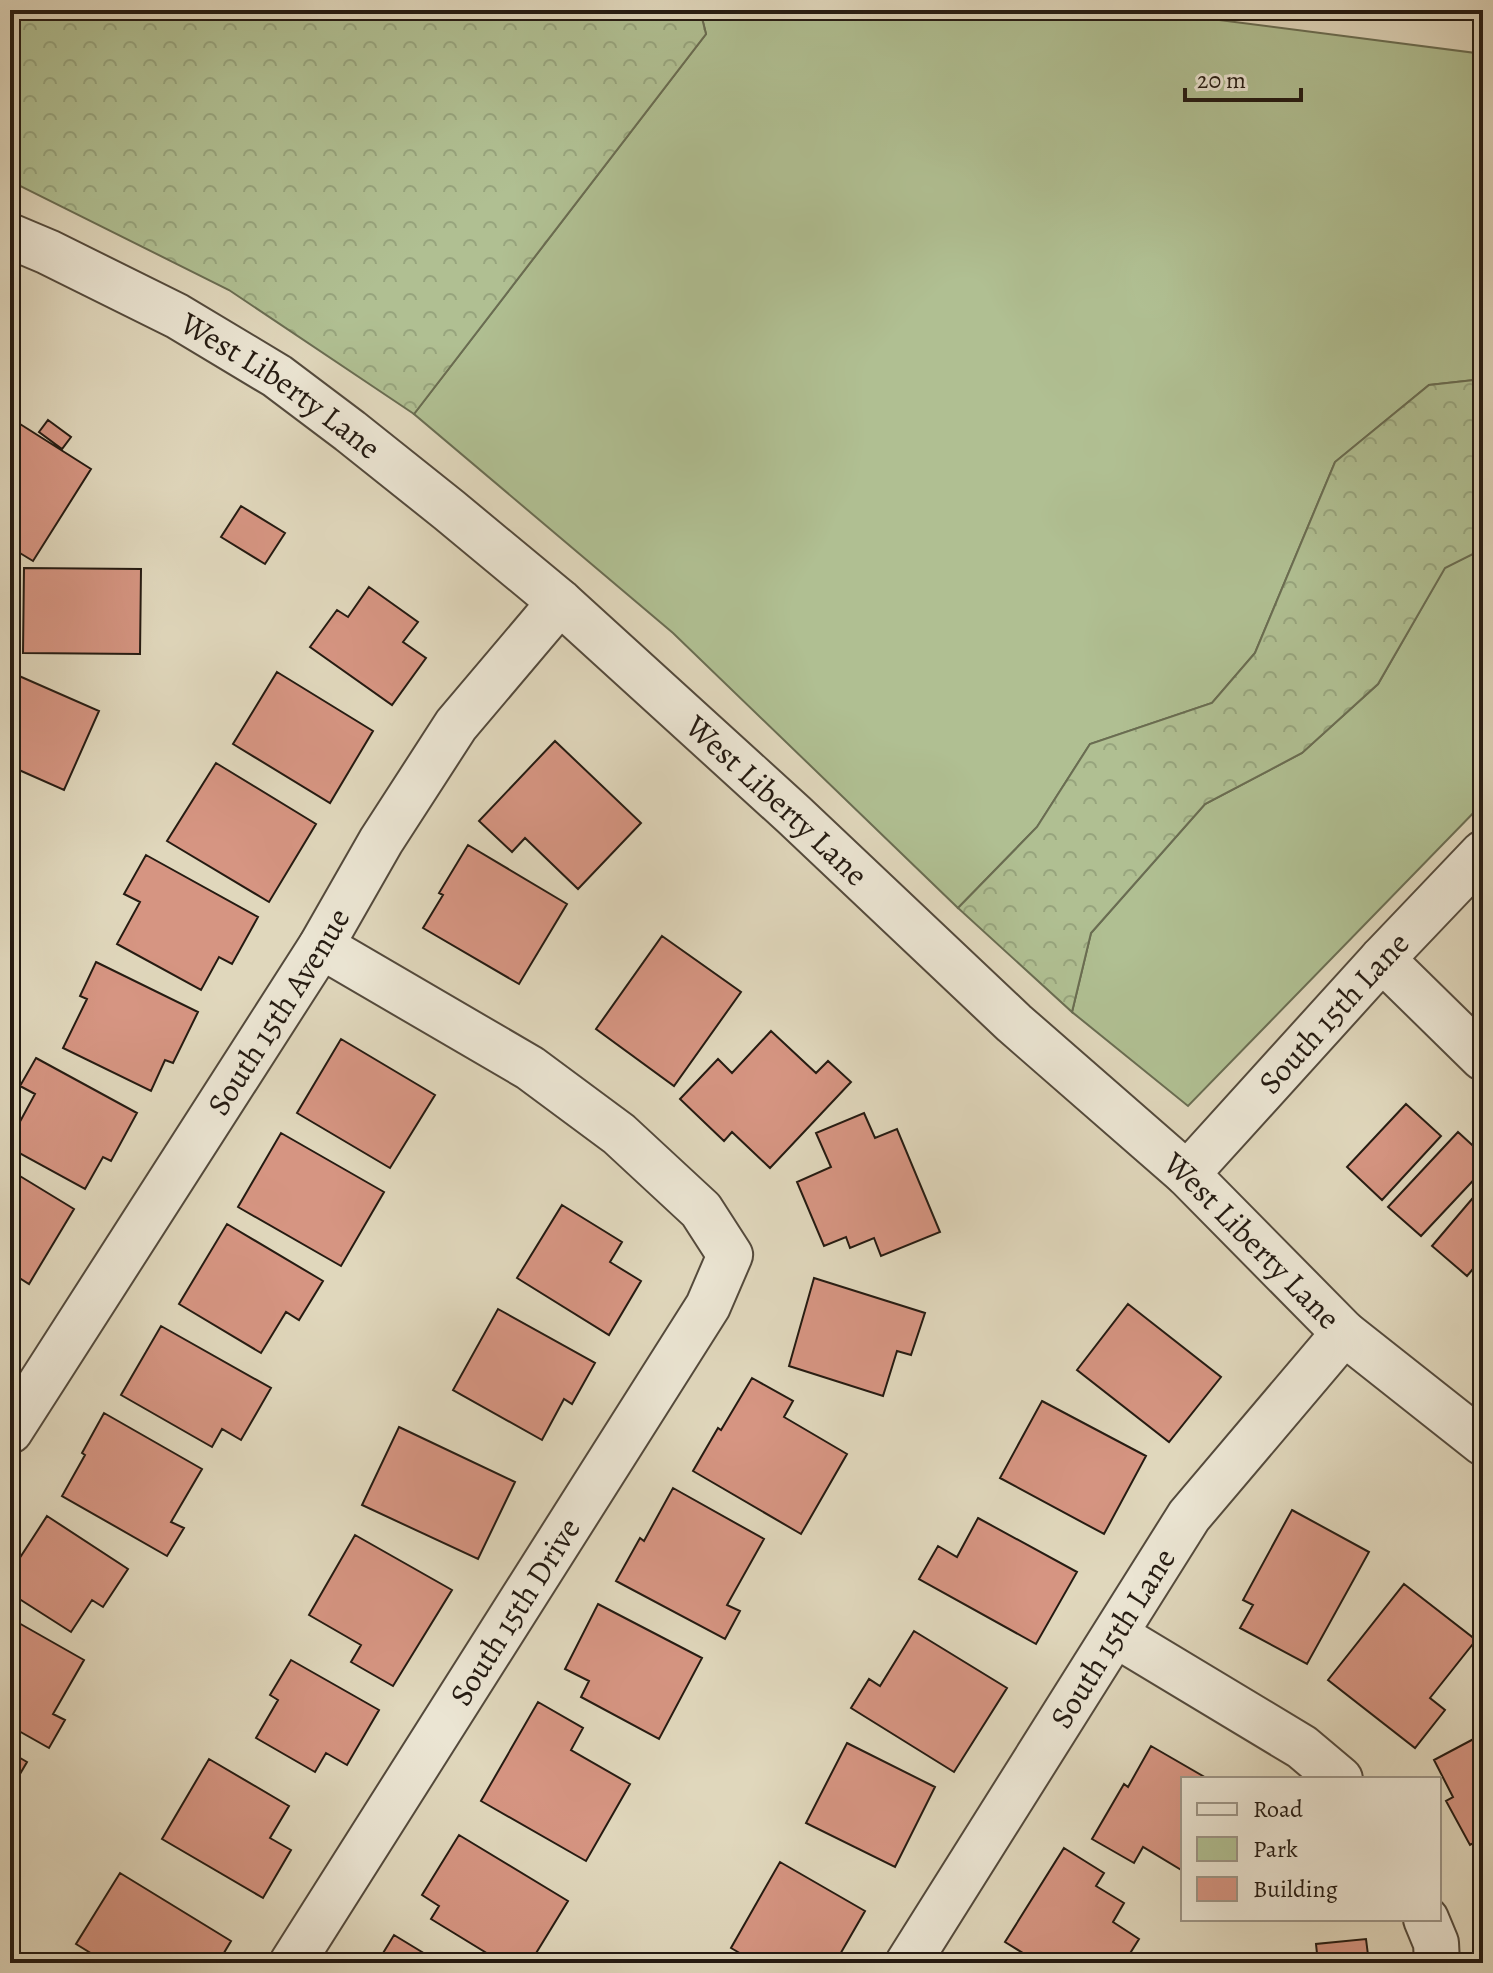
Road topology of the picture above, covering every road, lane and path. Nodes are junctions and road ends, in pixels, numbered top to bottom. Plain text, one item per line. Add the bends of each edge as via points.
1 (10, 236) edge
2 (560, 602) junction
3 (1483, 853) edge
4 (321, 946) junction
5 (1382, 959) junction
6 (1483, 1058) edge
7 (1187, 1174) junction
8 (1344, 1333) junction
9 (10, 1431) edge
10 (1483, 1443) edge
11 (1116, 1635) junction
12 (1338, 1777) edge
13 (1427, 1921) edge
14 (292, 1963) edge
15 (908, 1963) edge
16 (1437, 1963) edge

1 - 2 street, West Liberty Lane via 177,316 277,376
2 - 4 street, South 15th Avenue via 456,725
2 - 7 street, West Liberty Lane via 1014,1023
3 - 5 street, South 15th Lane
4 - 9 street, South 15th Avenue
4 - 14 street, South 15th Drive via 530,1068 619,1134 701,1210 730,1255 708,1306
5 - 6 street
5 - 7 street, South 15th Lane
7 - 8 street, West Liberty Lane
8 - 10 street, West Liberty Lane
8 - 11 street, South 15th Lane via 1189,1516
11 - 12 street via 1302,1747
11 - 15 street, South 15th Lane
13 - 16 street

